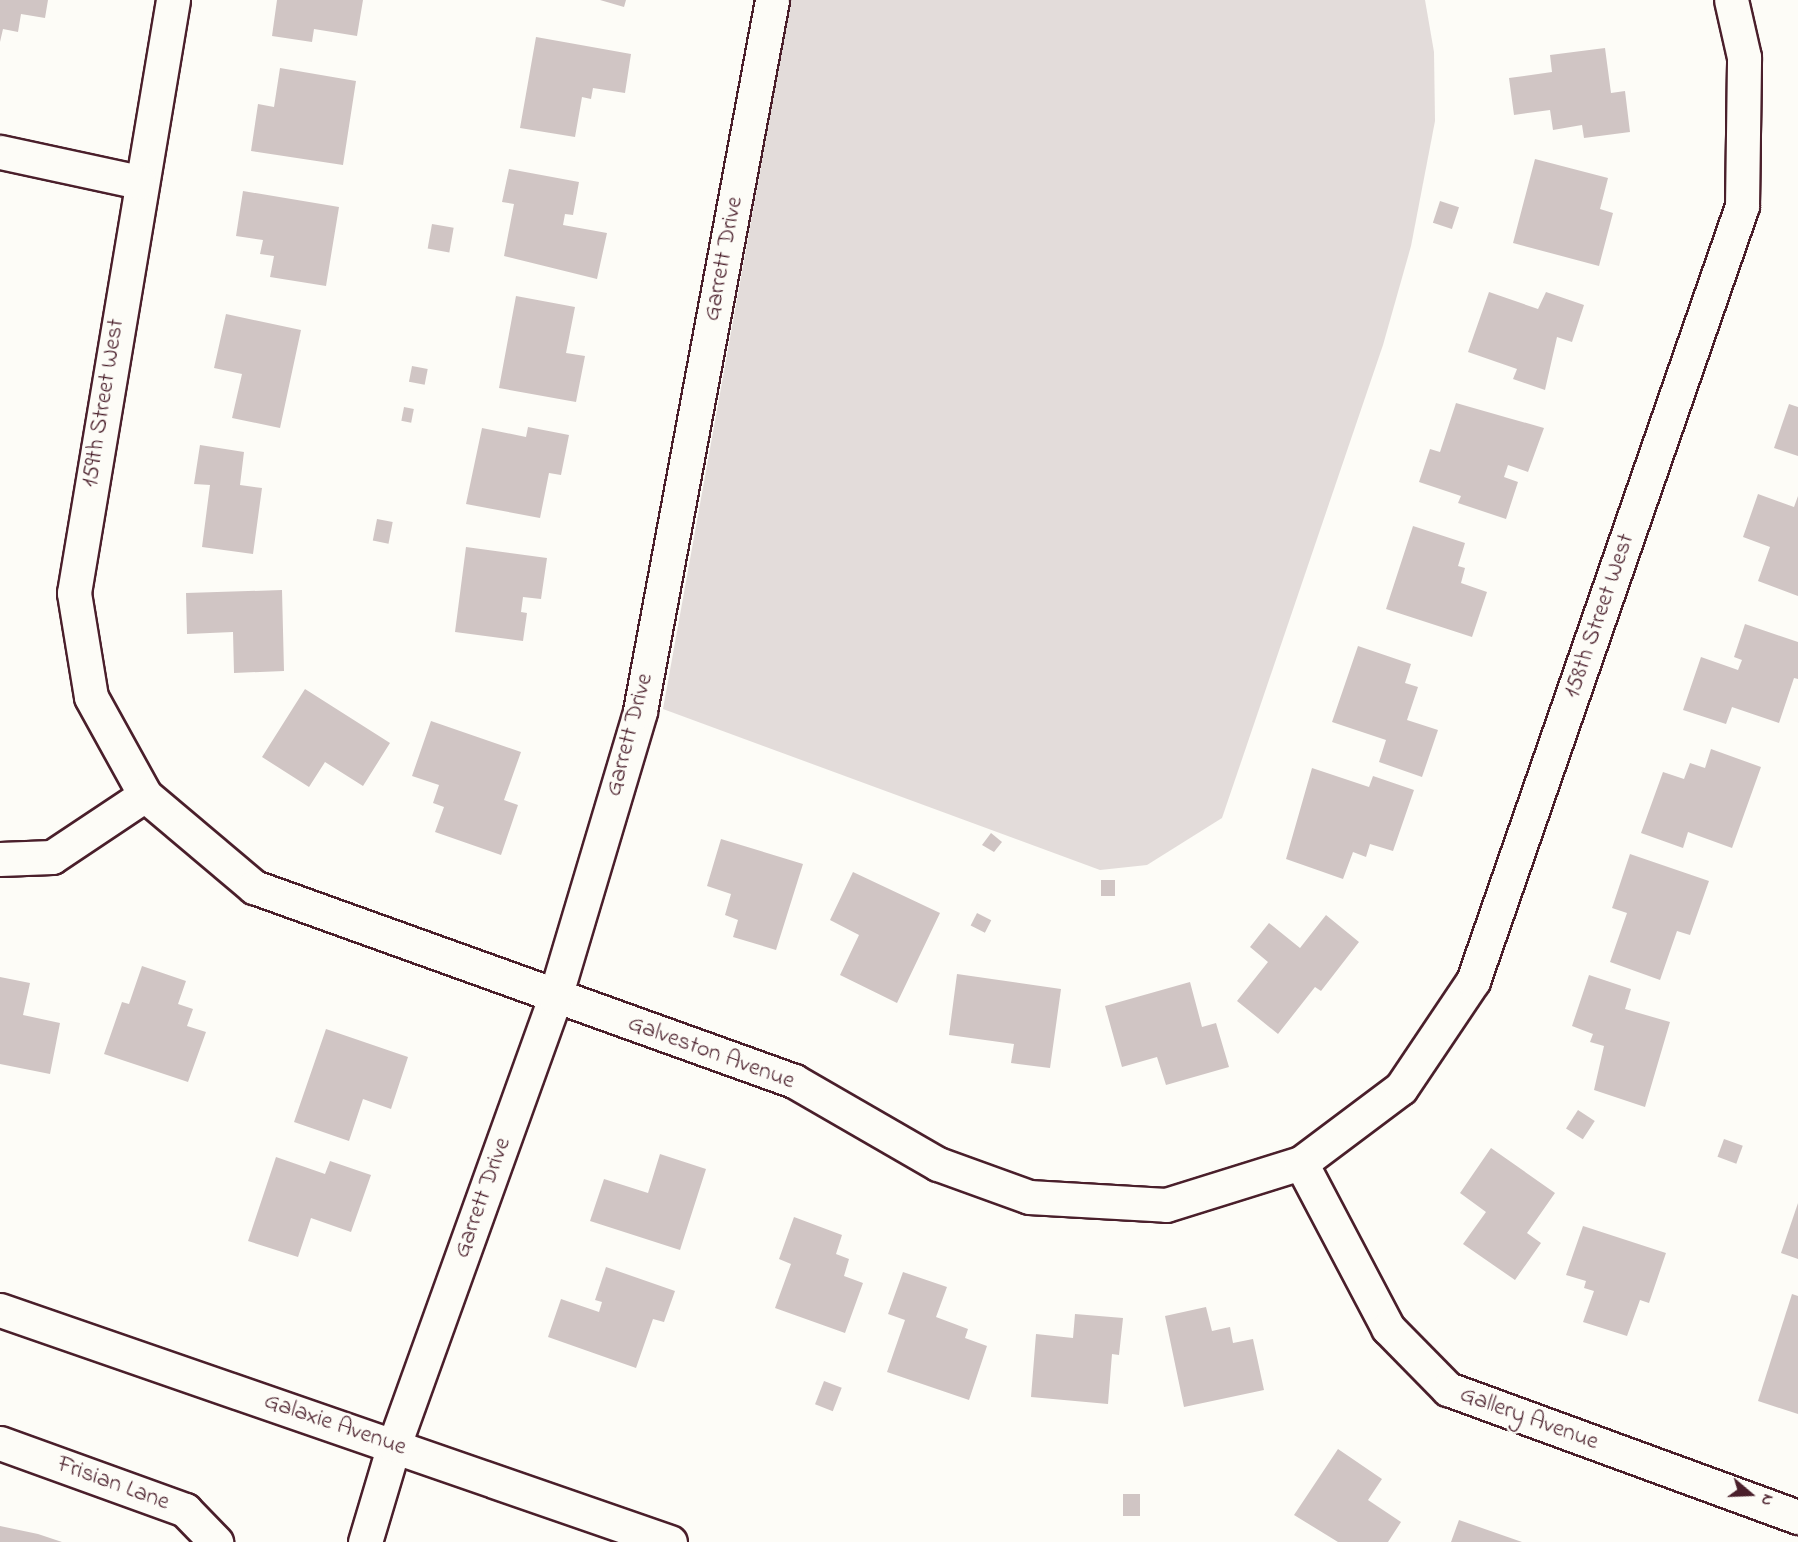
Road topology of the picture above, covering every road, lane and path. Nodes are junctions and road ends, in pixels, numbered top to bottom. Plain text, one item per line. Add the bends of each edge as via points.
1 (173, 0) edge
2 (772, 0) edge
3 (1731, 0) edge
4 (0, 152) edge
5 (139, 182) junction
6 (145, 795) junction
7 (0, 859) edge
8 (555, 997) junction
9 (1301, 1163) junction
10 (0, 1310) edge
11 (0, 1443) edge
12 (394, 1445) junction
13 (1798, 1517) edge
14 (216, 1542) edge
15 (365, 1542) edge
16 (670, 1542) edge

1 - 5 street, 159th Street West
2 - 8 street, Garrett Drive via 640,711
3 - 9 street, 158th Street West via 1744,57 1742,207 1473,981 1401,1088
4 - 5 street
5 - 6 street, 159th Street West via 74,593 91,697
6 - 7 street via 52,857
6 - 8 street, Galveston Avenue via 254,888
8 - 9 street, Galveston Avenue via 794,1081 938,1164 1029,1197 1166,1205
8 - 12 street, Garrett Drive
9 - 13 street, Gallery Avenue via 1388,1328 1448,1389
10 - 12 street, Galaxie Avenue
11 - 14 street, Frisian Lane via 185,1510
12 - 15 street
12 - 16 street, Galaxie Avenue

